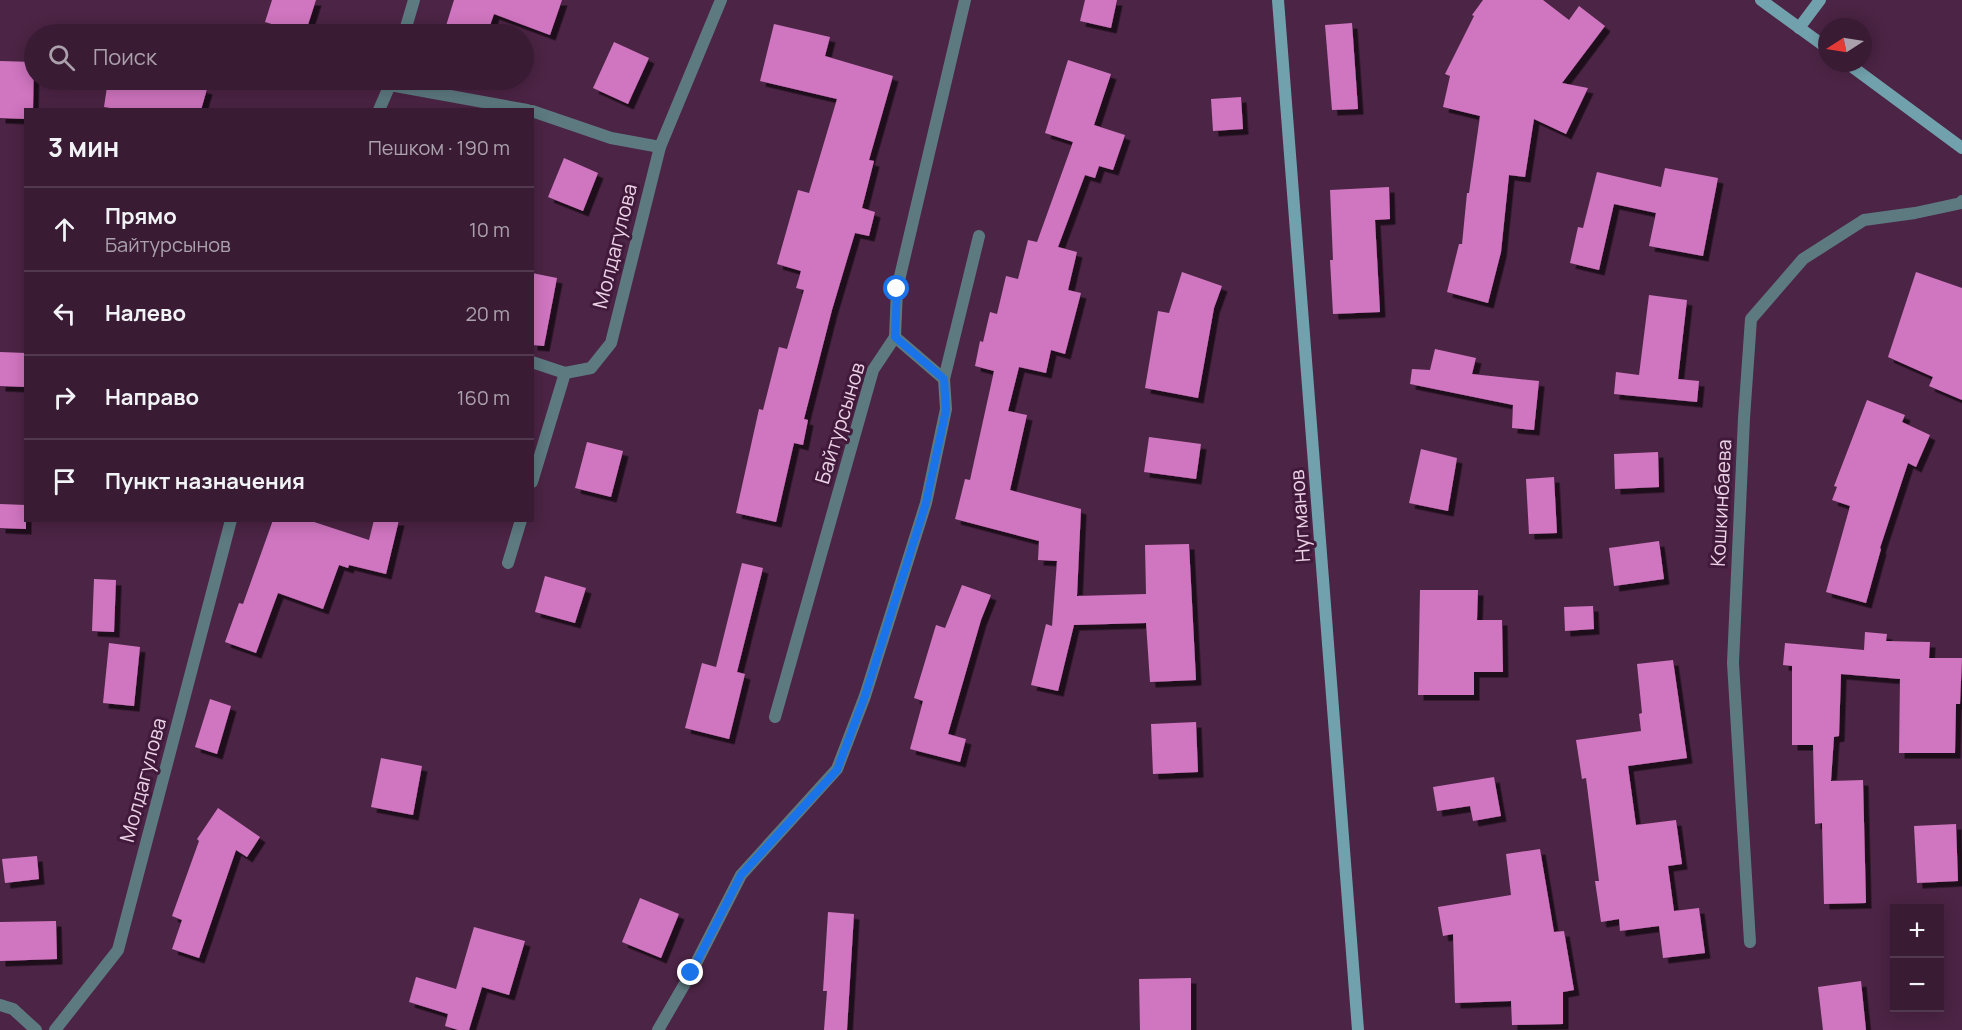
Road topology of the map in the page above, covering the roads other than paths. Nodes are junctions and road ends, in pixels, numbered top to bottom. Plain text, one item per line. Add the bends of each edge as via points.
1 (414, 0) edge
2 (721, 0) edge
3 (965, 0) edge
4 (1278, 0) edge
5 (1761, 0) edge
6 (1820, 0) edge
7 (407, 24) edge
8 (1799, 28) junction
9 (1818, 42) edge
10 (1859, 72) edge
11 (388, 90) edge
12 (430, 90) edge
13 (380, 108) edge
14 (517, 108) edge
15 (534, 112) edge
16 (660, 147) junction
17 (1962, 148) edge
18 (1962, 201) edge
19 (979, 236) dead end
20 (895, 337) junction
21 (534, 363) edge
22 (565, 373) junction
23 (944, 379) junction
24 (534, 475) edge
25 (230, 522) edge
26 (520, 522) edge
27 (508, 563) dead end
28 (775, 717) dead end
29 (1750, 942) dead end
30 (0, 1005) edge
31 (36, 1030) edge
32 (55, 1030) edge
33 (658, 1030) edge
34 (1358, 1030) edge

1 - 7 street
2 - 16 street, Молдагулова
3 - 20 street via 897,289
4 - 34 main road, Нугманов
5 - 8 main road
6 - 8 main road
8 - 9 main road
10 - 17 main road
11 - 13 street
12 - 14 street
15 - 16 street via 611,138
16 - 22 street, Молдагулова via 611,343 591,368
18 - 29 street, Кошкинбаева via 1864,220 1803,260 1751,319 1732,663
19 - 23 street
20 - 23 street
20 - 28 street, Байтурсынов via 873,370
21 - 22 street
22 - 24 street
23 - 33 street via 946,410 926,503 865,696 837,770 741,875
25 - 32 street, Молдагулова via 118,950
26 - 27 street
30 - 31 street via 13,1009

